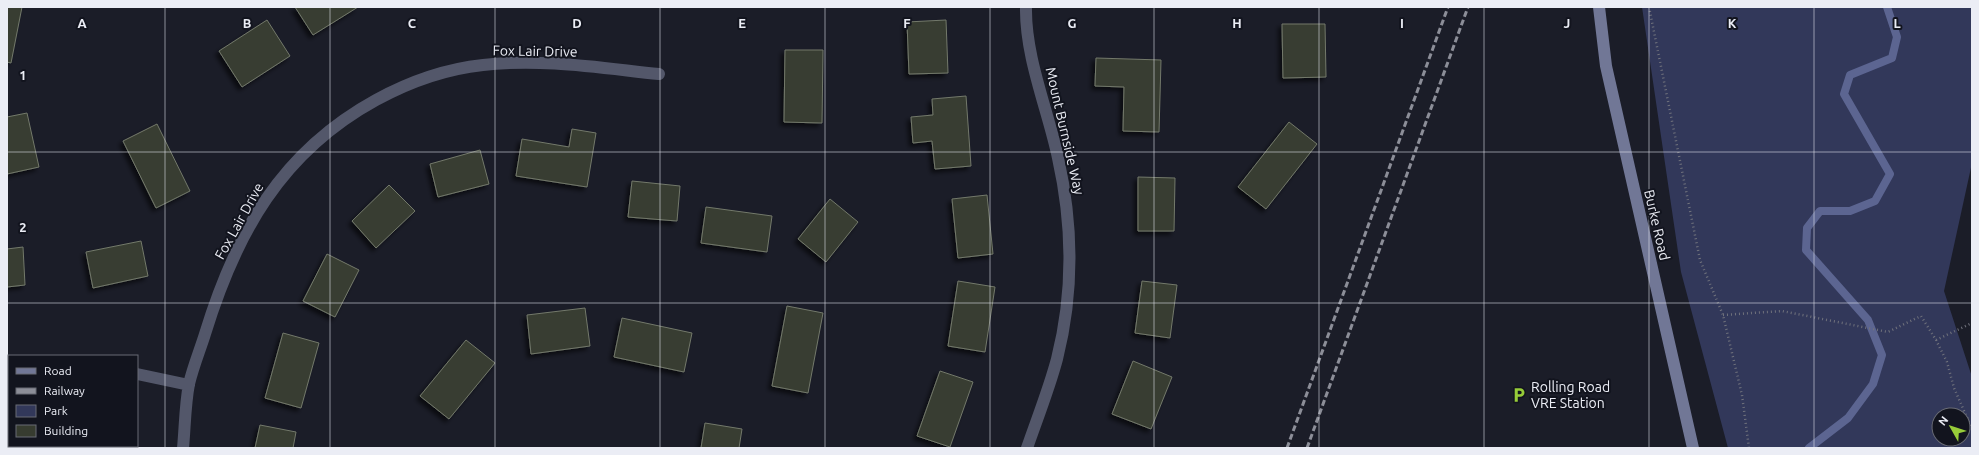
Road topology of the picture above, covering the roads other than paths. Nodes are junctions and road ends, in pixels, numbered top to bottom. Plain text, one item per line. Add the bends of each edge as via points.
1 (1026, 7) edge
2 (1599, 7) edge
3 (659, 74) dead end
4 (138, 374) edge
5 (189, 385) junction
6 (183, 448) edge
7 (1027, 448) edge
8 (1693, 448) edge

1 - 7 street, Mount Burnside Way via 1034,69 1058,157 1070,242 1070,272 1064,325 1048,391
2 - 8 street, Burke Road via 1606,66
3 - 5 street, Fox Lair Drive via 521,62 482,65 438,73 403,86 353,112 301,155 260,207 223,281
4 - 5 street
5 - 6 street, Fox Lair Drive

